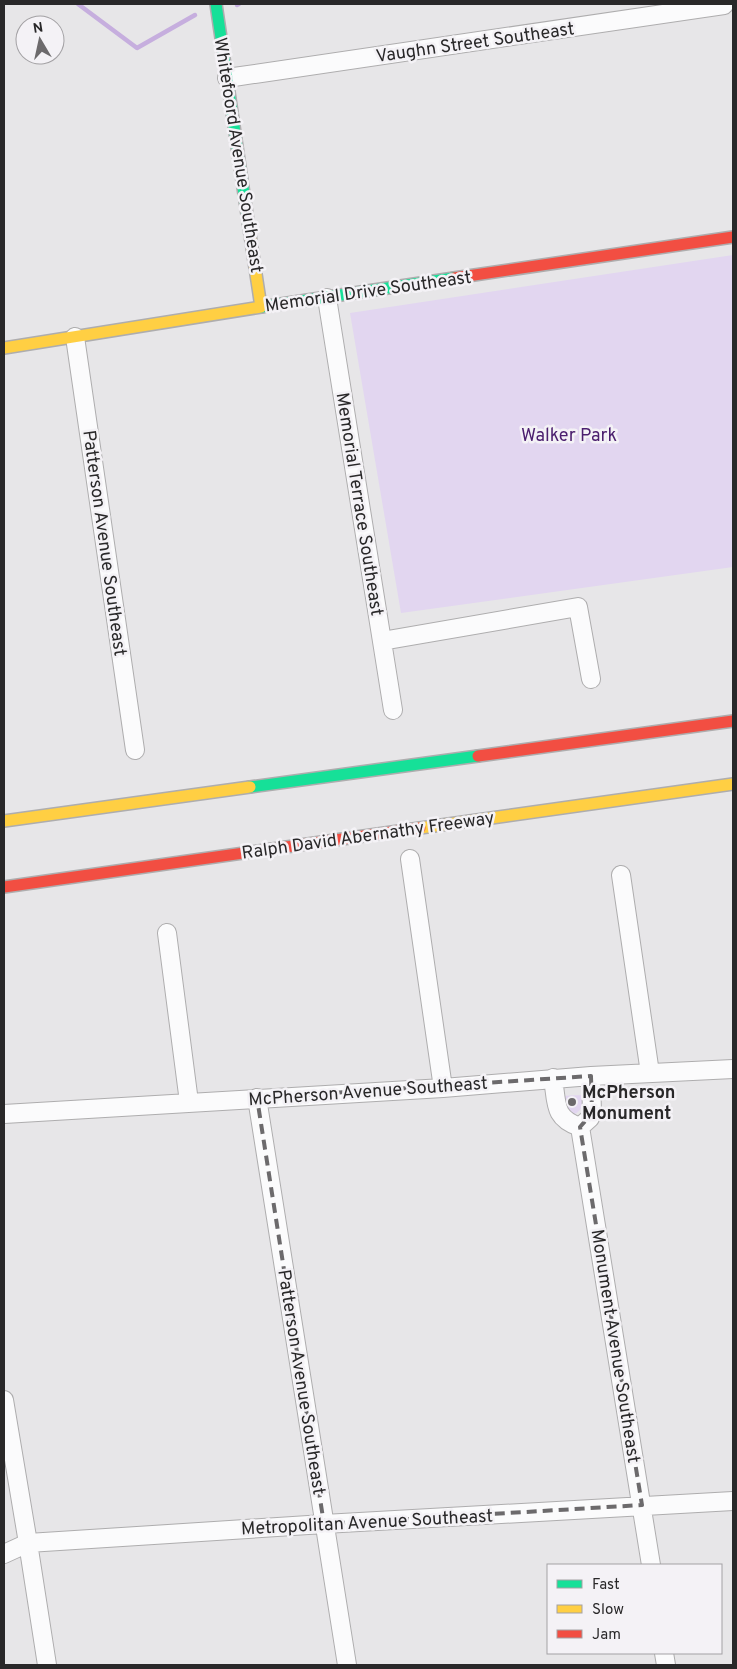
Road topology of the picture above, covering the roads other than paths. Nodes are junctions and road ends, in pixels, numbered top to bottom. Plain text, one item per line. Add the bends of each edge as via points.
1 (216, 4) edge
2 (724, 6) dead end
3 (226, 78) junction
4 (733, 237) edge
5 (327, 298) junction
6 (261, 307) junction
7 (75, 337) junction
8 (4, 348) edge
9 (382, 641) junction
10 (591, 679) dead end
11 (393, 710) dead end
12 (733, 721) edge
13 (135, 750) dead end
14 (733, 784) edge
15 (4, 821) edge
16 (410, 859) dead end
17 (621, 874) dead end
18 (4, 887) edge
19 (167, 933) dead end
20 (733, 1069) edge
21 (650, 1073) junction
22 (591, 1076) junction
23 (553, 1078) junction
24 (443, 1088) junction
25 (257, 1098) junction
26 (189, 1102) junction
27 (4, 1114) edge
28 (580, 1127) junction
29 (4, 1400) edge
30 (733, 1501) edge
31 (642, 1505) junction
32 (324, 1524) junction
33 (28, 1543) junction
34 (4, 1554) edge
35 (651, 1564) edge
36 (47, 1665) edge
37 (347, 1665) edge

1 - 3 main road, Whitefoord Avenue Southeast
2 - 3 street, Vaughn Street Southeast
3 - 6 main road, Whitefoord Avenue Southeast
4 - 5 main road, Memorial Drive Southeast
5 - 6 main road, Memorial Drive Southeast
5 - 9 street, Memorial Terrace Southeast
6 - 7 main road, Memorial Drive Southeast
7 - 8 main road, Memorial Drive Southeast
7 - 13 street, Patterson Avenue Southeast
9 - 10 street via 578,607
9 - 11 street, Memorial Terrace Southeast
12 - 15 main road
14 - 18 main road, Ralph David Abernathy Freeway
16 - 24 street
17 - 21 street
19 - 26 street
20 - 21 street, McPherson Avenue Southeast
21 - 22 street, McPherson Avenue Southeast
22 - 23 street, McPherson Avenue Southeast
22 - 28 street via 592,1113
23 - 24 street, McPherson Avenue Southeast
23 - 28 street via 561,1115 564,1120
24 - 25 street, McPherson Avenue Southeast
25 - 26 street, McPherson Avenue Southeast
25 - 32 street, Patterson Avenue Southeast
26 - 27 street, McPherson Avenue Southeast
28 - 31 street, Monument Avenue Southeast
29 - 33 street
30 - 31 street, Metropolitan Avenue Southeast
31 - 32 street, Metropolitan Avenue Southeast
31 - 35 street, Monument Avenue Southeast
32 - 33 street, Metropolitan Avenue Southeast
32 - 37 street, Patterson Avenue Southeast
33 - 34 street, Metropolitan Avenue Southeast
33 - 36 street

